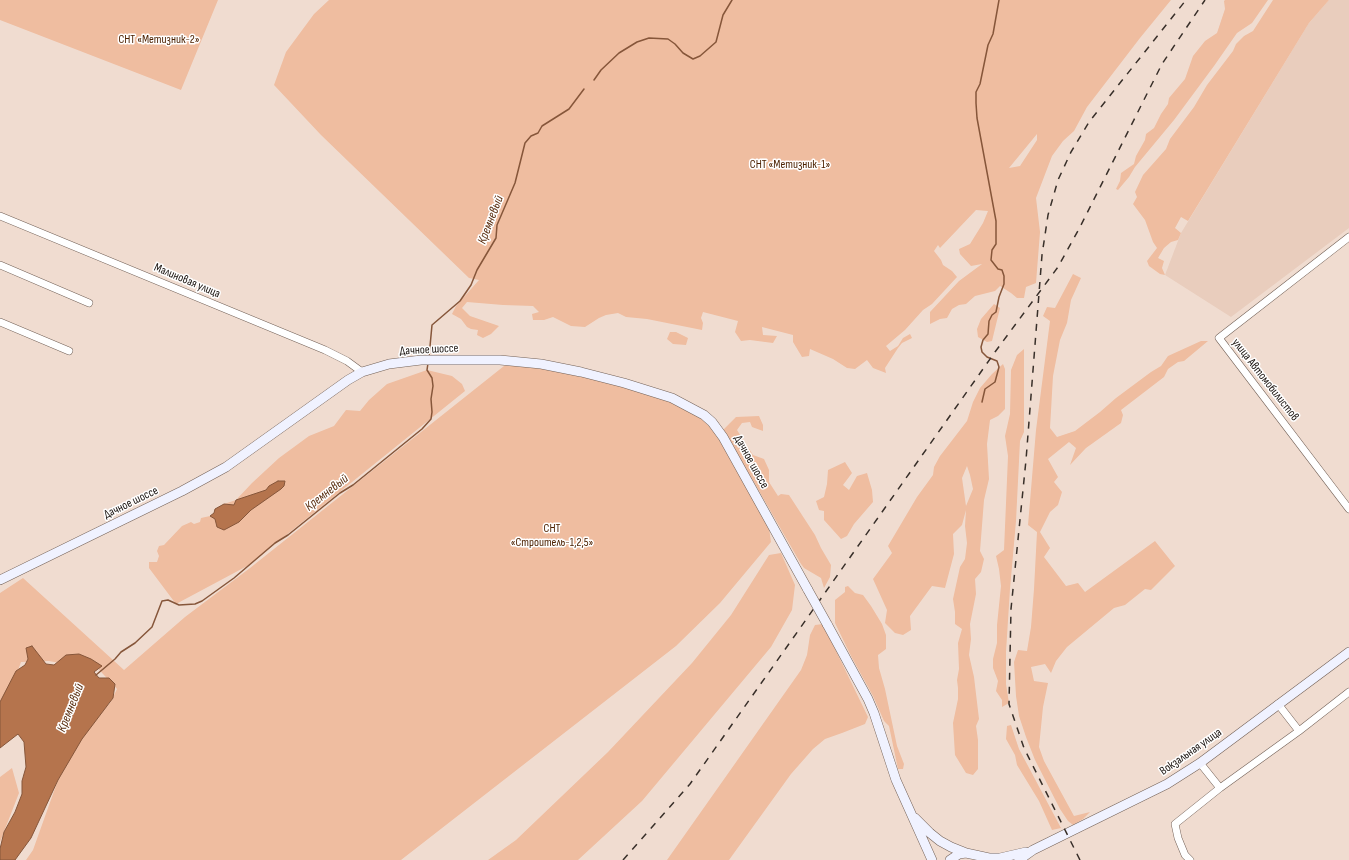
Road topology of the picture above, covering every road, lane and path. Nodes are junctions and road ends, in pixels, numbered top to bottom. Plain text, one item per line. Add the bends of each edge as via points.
1 (0, 216) edge
2 (1349, 237) edge
3 (0, 265) edge
4 (89, 303) dead end
5 (0, 322) edge
6 (69, 351) dead end
7 (362, 372) junction
8 (1349, 509) edge
9 (0, 580) edge
10 (1349, 652) edge
11 (1349, 692) edge
12 (1278, 704) junction
13 (1299, 731) junction
14 (1200, 763) junction
15 (1220, 788) junction
16 (911, 814) junction
17 (1033, 850) junction
18 (966, 853) junction
19 (990, 859) edge
20 (932, 860) edge
21 (950, 860) edge
22 (1019, 860) edge
23 (1190, 860) edge

1 - 7 street, Малиновая улица via 325,350 347,360
2 - 8 street, улица Автомобилистов via 1219,338
3 - 4 street
5 - 6 street
7 - 9 main road, Дачное шоссе via 226,467
7 - 16 main road, Дачное шоссе, bridge via 389,364 421,360 500,360 541,364 624,383 672,398 712,422 723,437 868,699 896,780
10 - 12 main road, Вокзальная улица
11 - 13 street
12 - 13 street
12 - 14 main road, Вокзальная улица
13 - 15 street
14 - 15 street
14 - 17 main road, Вокзальная улица via 1164,786
15 - 23 street via 1175,824 1185,855
16 - 18 main road via 940,841
16 - 20 main road, Дачное шоссе
17 - 19 main road
17 - 22 main road
18 - 19 main road
18 - 21 main road

